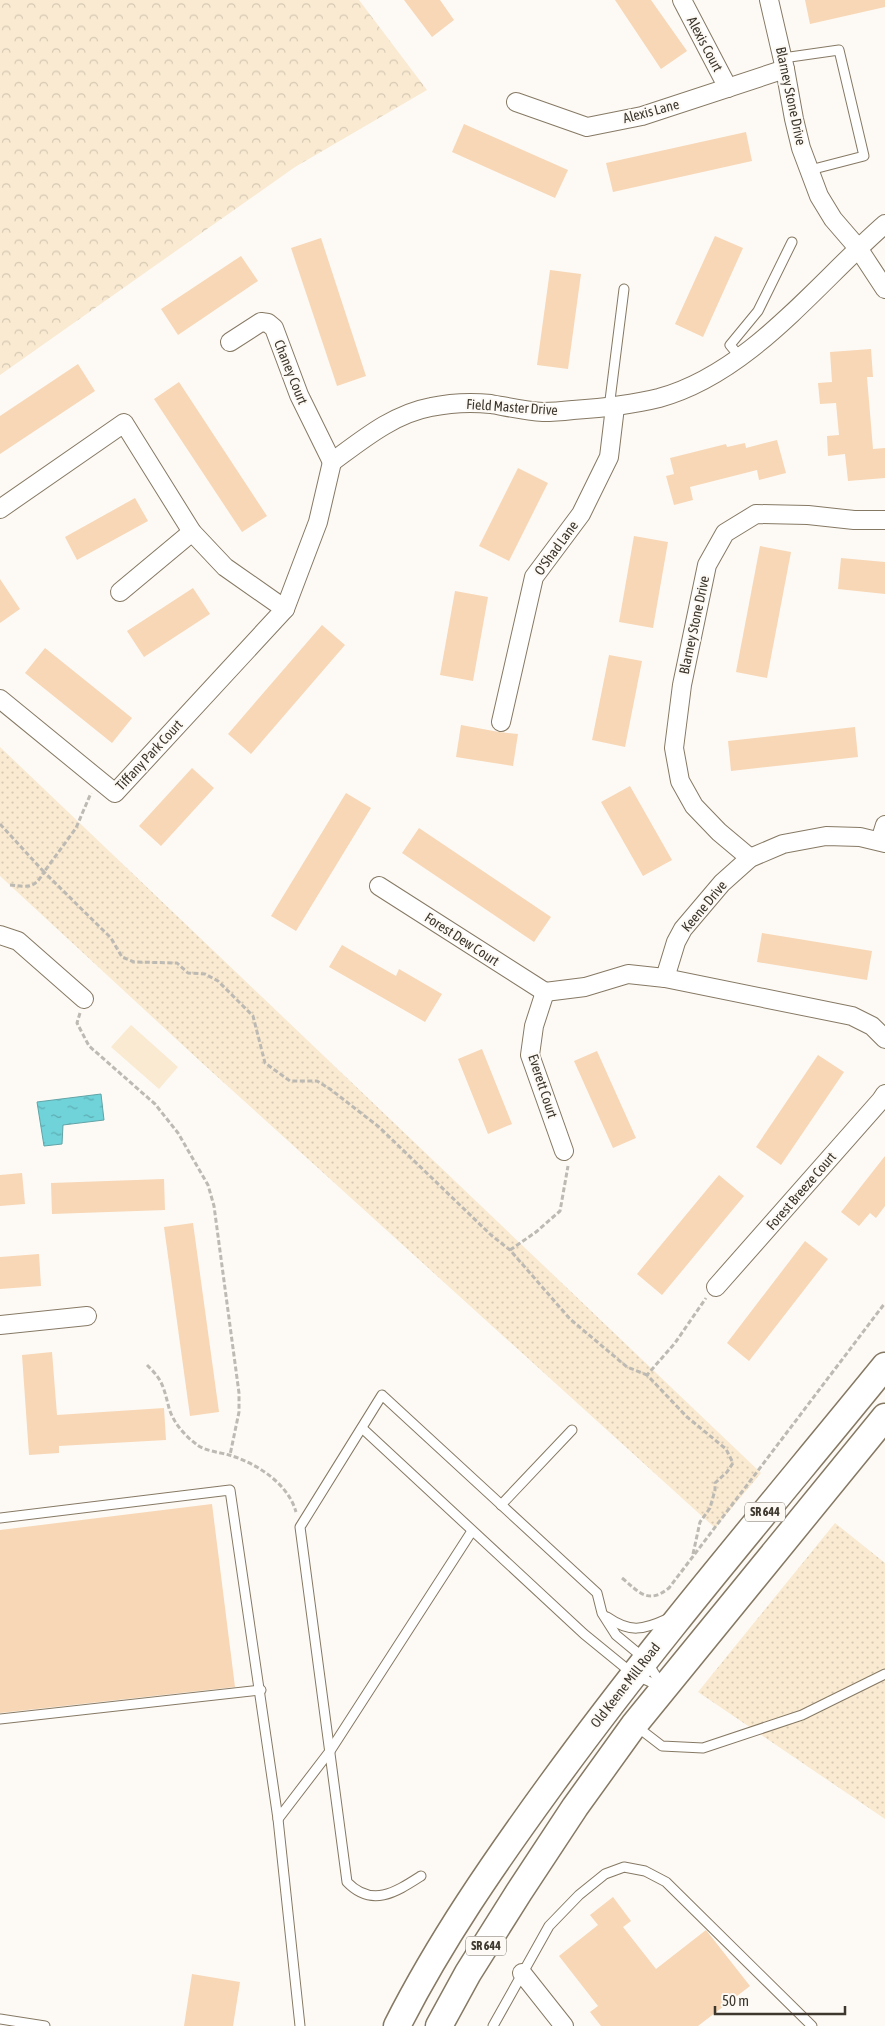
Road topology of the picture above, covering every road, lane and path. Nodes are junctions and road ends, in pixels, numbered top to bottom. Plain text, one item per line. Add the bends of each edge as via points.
1 (682, 0) edge
2 (769, 0) edge
3 (784, 63) junction
4 (728, 88) junction
5 (516, 102) dead end
6 (810, 170) junction
7 (885, 224) edge
8 (792, 242) dead end
9 (858, 248) junction
10 (624, 289) dead end
11 (885, 289) edge
12 (230, 342) dead end
13 (740, 357) junction
14 (612, 408) junction
15 (332, 462) junction
16 (0, 509) edge
17 (885, 520) edge
18 (192, 532) junction
19 (120, 592) dead end
20 (285, 609) junction
21 (0, 699) edge
22 (501, 722) dead end
23 (98, 779) junction
24 (0, 824) edge
25 (883, 836) edge
26 (750, 858) junction
27 (44, 872) junction
28 (10, 885) dead end
29 (379, 886) dead end
30 (0, 935) edge
31 (665, 978) junction
32 (545, 992) junction
33 (84, 999) joint
34 (885, 1040) edge
35 (885, 1094) edge
36 (564, 1151) joint
37 (510, 1250) junction
38 (716, 1287) joint
39 (885, 1303) edge
40 (87, 1316) dead end
41 (0, 1325) edge
42 (147, 1364) dead end
43 (885, 1366) edge
44 (647, 1375) junction
45 (885, 1417) edge
46 (362, 1428) junction
47 (572, 1430) dead end
48 (230, 1455) junction
49 (501, 1505) junction
50 (0, 1518) edge
51 (300, 1527) junction
52 (472, 1531) junction
53 (693, 1557) junction
54 (622, 1578) dead end
55 (688, 1606) junction
56 (602, 1613) junction
57 (639, 1666) junction
58 (885, 1674) edge
59 (664, 1688) junction
60 (261, 1690) junction
61 (0, 1719) edge
62 (634, 1724) junction
63 (330, 1751) junction
64 (278, 1819) junction
65 (421, 1876) dead end
66 (522, 1973) junction
67 (0, 2019) edge
68 (45, 2026) edge
69 (300, 2026) edge
70 (396, 2026) edge
71 (439, 2026) edge
72 (493, 2026) edge
73 (564, 2026) edge
74 (812, 2026) edge

1 - 4 street, Alexis Court
2 - 3 street, Blarney Stone Drive
3 - 4 street, Alexis Lane
3 - 6 street, Blarney Stone Drive via 794,119
3 - 6 lane via 839,50 864,156
4 - 5 street, Alexis Lane via 642,116 587,127
6 - 9 street, Blarney Stone Drive via 819,196 833,219
7 - 9 street, Field Master Drive
8 - 13 lane via 758,311 730,345
9 - 11 street, Blarney Stone Drive
9 - 13 street, Field Master Drive via 769,335
10 - 14 lane
12 - 15 street, Chaney Court via 261,322 274,328 299,394
13 - 14 street, Field Master Drive via 684,389
14 - 15 street, Field Master Drive via 545,412 473,403 430,407 386,425
14 - 22 street, O'Shad Lane via 609,457 581,514 534,577
15 - 20 street, Tiffany Park Court via 318,522
16 - 18 street via 124,424
17 - 26 street, Blarney Stone Drive via 756,514 725,533 707,566 682,685 674,748 680,781 694,806
18 - 19 street
18 - 20 street via 225,567
20 - 23 street, Tiffany Park Court via 115,793
21 - 23 street, Tiffany Park Court
23 - 27 path via 76,828
24 - 27 path
25 - 26 street, Keene Drive via 826,836 783,844
26 - 31 street, Keene Drive via 722,883 683,929
27 - 28 path via 38,882 30,886
27 - 37 path via 111,938 122,957 134,962 176,963 188,972 204,974 218,981 253,1016 265,1063 290,1081 317,1082 330,1089 379,1127
29 - 32 street, Forest Dew Court
30 - 33 street via 18,941
31 - 32 street via 628,974 585,987
31 - 34 street via 852,1016 872,1026
32 - 36 street, Everett Court via 534,1026 530,1055
33 - 48 path via 77,1023 89,1046 155,1104 178,1132 208,1185 214,1206 239,1394 239,1412
35 - 38 street, Forest Breeze Court
36 - 37 path via 568,1168 560,1212
37 - 44 path via 570,1319 627,1367
38 - 44 path
39 - 53 path
40 - 41 street
42 - 48 path via 158,1376 170,1410 188,1438 198,1446
43 - 55 main road, Old Keene Mill Road / SR 644
44 - 53 path via 687,1417 726,1449 733,1463 715,1483 710,1508 700,1522
45 - 59 main road, SR 644
46 - 49 lane via 382,1395
46 - 51 lane
46 - 52 lane
47 - 49 lane
48 - 51 path via 248,1461 283,1487 293,1503
49 - 56 lane via 597,1593
50 - 60 lane via 230,1490
51 - 63 lane
52 - 57 lane via 584,1634
52 - 63 lane
53 - 54 path via 669,1588 651,1597
55 - 56 lane via 641,1629 617,1624
55 - 57 main road, Old Keene Mill Road / SR 644
56 - 57 lane
57 - 59 lane
57 - 59 lane
57 - 70 main road, Old Keene Mill Road / SR 644 via 455,1921
58 - 62 lane via 802,1715 703,1748 662,1746
59 - 62 main road, SR 644
60 - 61 lane
60 - 64 lane
62 - 71 main road, SR 644 via 519,1892
63 - 64 lane
63 - 65 lane via 347,1882 356,1891 374,1897 396,1891
64 - 69 lane
66 - 72 lane
66 - 73 street
66 - 74 lane via 549,1926 579,1895 605,1874 624,1867 638,1869 666,1882
67 - 68 lane

